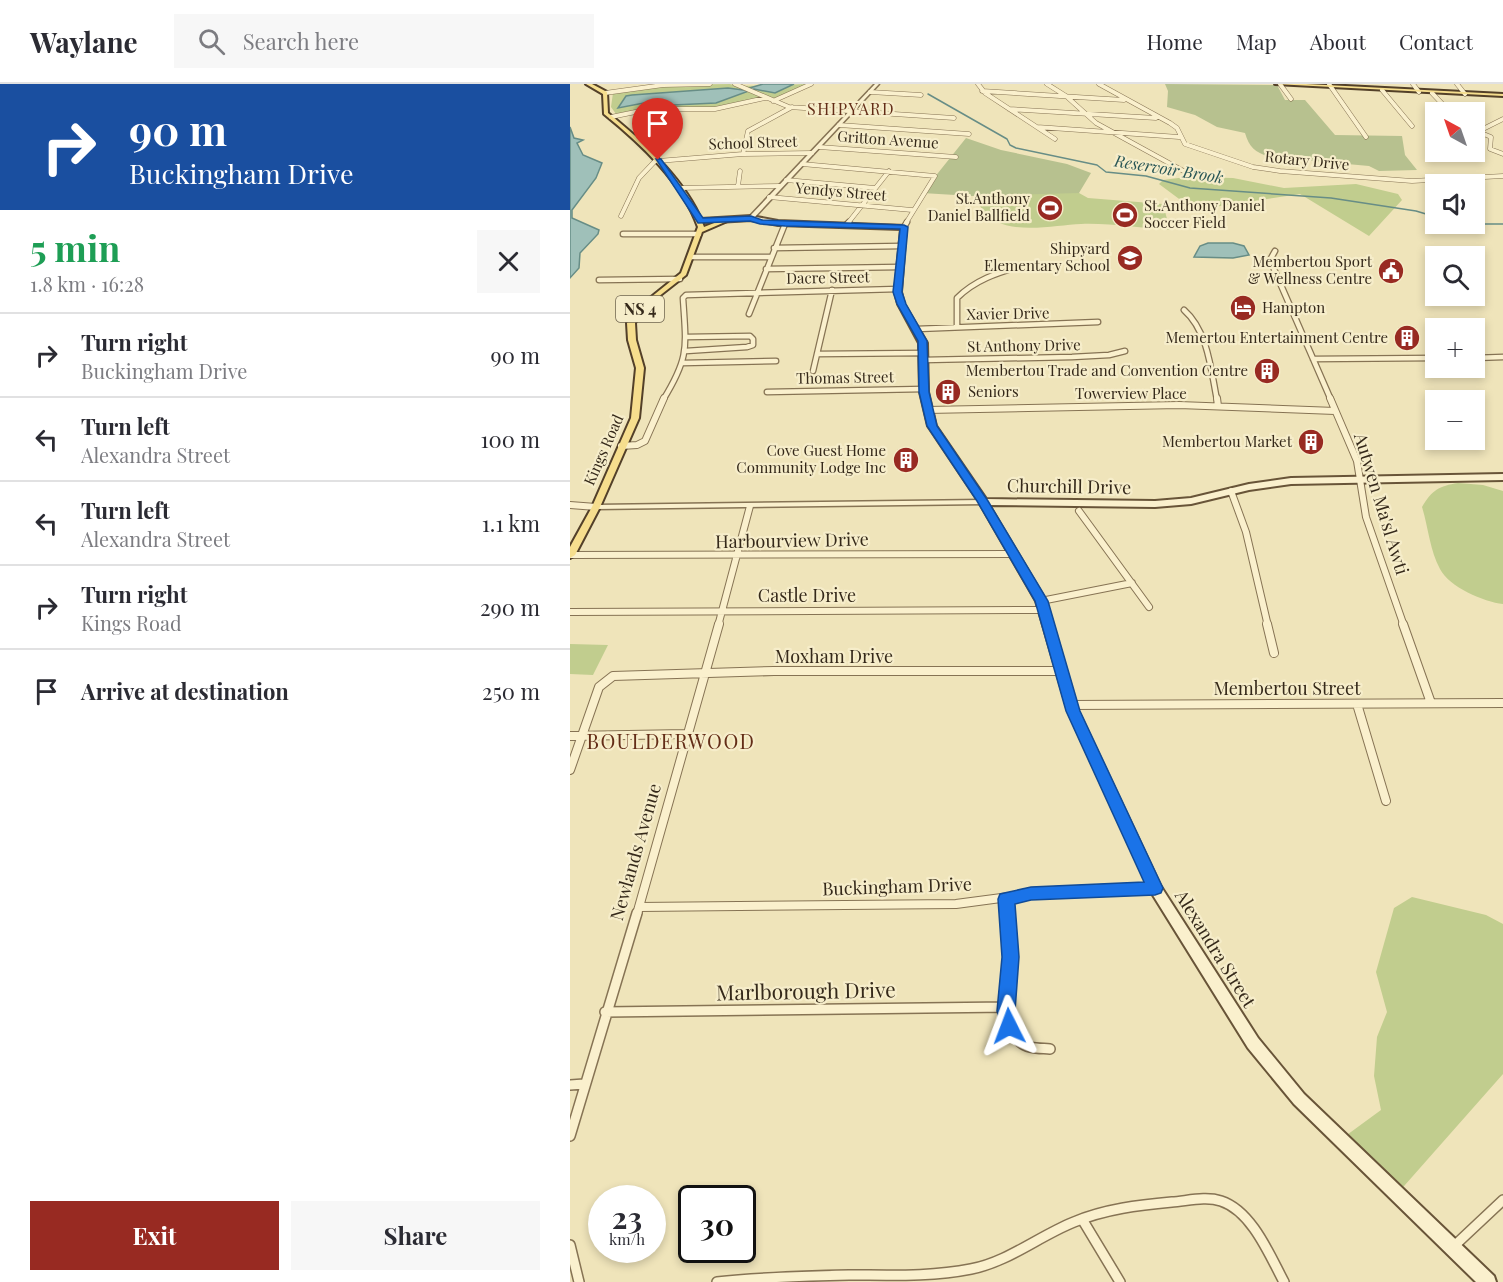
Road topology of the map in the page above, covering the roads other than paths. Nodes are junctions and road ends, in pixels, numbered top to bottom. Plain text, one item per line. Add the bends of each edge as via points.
1 (588, 84) edge
2 (666, 84) edge
3 (710, 84) edge
4 (811, 84) edge
5 (877, 84) edge
6 (978, 84) edge
7 (1047, 84) edge
8 (1099, 84) edge
9 (1120, 84) edge
10 (1138, 84) edge
11 (1279, 84) edge
12 (1413, 84) edge
13 (1457, 84) edge
14 (737, 85) edge
15 (1330, 86) edge
16 (1371, 86) edge
17 (749, 88) edge
18 (1382, 90) junction
19 (982, 91) junction
20 (870, 92) junction
21 (1419, 92) junction
22 (605, 93) junction
23 (1432, 93) junction
24 (1465, 94) junction
25 (921, 95) dead end
26 (1503, 95) edge
27 (1066, 96) junction
28 (766, 98) junction
29 (1291, 99) dead end
30 (1125, 100) junction
31 (773, 101) junction
32 (1441, 102) edge
33 (792, 107) junction
34 (1009, 109) junction
35 (853, 111) junction
36 (1148, 112) junction
37 (1085, 114) junction
38 (1133, 116) junction
39 (610, 117) junction
40 (954, 118) dead end
41 (1163, 118) junction
42 (1503, 119) edge
43 (839, 125) junction
44 (1412, 126) dead end
45 (1037, 127) junction
46 (1485, 127) edge
47 (1115, 133) junction
48 (969, 134) dead end
49 (1485, 135) edge
50 (1179, 137) junction
51 (1366, 137) dead end
52 (1055, 139) dead end
53 (819, 147) junction
54 (812, 153) junction
55 (742, 154) junction
56 (1503, 154) edge
57 (956, 157) dead end
58 (657, 160) junction
59 (802, 164) junction
60 (740, 171) dead end
61 (890, 171) junction
62 (1188, 174) dead end
63 (1503, 176) edge
64 (786, 180) junction
65 (738, 186) junction
66 (780, 186) junction
67 (679, 188) junction
68 (876, 188) junction
69 (769, 197) junction
70 (861, 206) junction
71 (912, 210) junction
72 (621, 216) dead end
73 (751, 218) junction
74 (730, 219) junction
75 (700, 221) junction
76 (760, 222) junction
77 (785, 224) junction
78 (846, 225) junction
79 (878, 226) junction
80 (904, 227) junction
81 (699, 233) junction
82 (623, 234) dead end
83 (902, 242) junction
84 (774, 248) junction
85 (1275, 251) dead end
86 (691, 257) junction
87 (771, 257) junction
88 (1021, 266) dead end
89 (900, 267) junction
90 (766, 269) junction
91 (680, 279) junction
92 (599, 280) dead end
93 (898, 289) junction
94 (832, 290) junction
95 (758, 291) junction
96 (1184, 310) dead end
97 (749, 314) dead end
98 (1098, 322) dead end
99 (957, 327) junction
100 (917, 329) junction
101 (686, 337) junction
102 (686, 351) junction
103 (1125, 351) dead end
104 (817, 354) junction
105 (924, 357) junction
106 (1503, 357) edge
107 (1425, 358) edge
108 (1485, 358) edge
109 (1313, 359) junction
110 (776, 361) dead end
111 (683, 363) junction
112 (813, 371) dead end
113 (924, 388) junction
114 (766, 392) dead end
115 (1218, 406) junction
116 (927, 410) junction
117 (1335, 411) junction
118 (621, 446) junction
119 (1503, 477) edge
120 (1360, 481) junction
121 (1231, 491) junction
122 (983, 501) junction
123 (570, 505) edge
124 (750, 506) junction
125 (596, 507) junction
126 (1079, 511) dead end
127 (1014, 554) junction
128 (570, 555) edge
129 (737, 556) junction
130 (1132, 583) junction
131 (1043, 606) junction
132 (1149, 608) dead end
133 (570, 612) edge
134 (720, 612) junction
135 (1274, 653) dead end
136 (1060, 670) junction
137 (705, 673) junction
138 (1431, 703) junction
139 (1503, 703) edge
140 (1357, 704) junction
141 (1071, 705) junction
142 (686, 734) junction
143 (582, 735) junction
144 (570, 736) edge
145 (570, 770) edge
146 (1386, 801) dead end
147 (1155, 888) junction
148 (1006, 899) junction
149 (639, 907) junction
150 (1007, 1007) junction
151 (605, 1012) junction
152 (1050, 1049) dead end
153 (584, 1084) junction
154 (570, 1085) edge
155 (570, 1136) edge
156 (1503, 1200) edge
157 (1082, 1219) junction
158 (570, 1245) edge
159 (1453, 1247) junction
160 (913, 1281) edge
161 (579, 1282) edge
162 (717, 1282) edge
163 (1120, 1282) edge
164 (1284, 1282) edge
165 (1488, 1282) edge

1 - 22 main road
2 - 3 street
2 - 22 street
4 - 31 street
5 - 20 street
6 - 19 street
7 - 27 street
8 - 30 street, Rotary Drive
9 - 10 main road
11 - 15 main road
11 - 29 street
12 - 21 street
13 - 24 street
14 - 17 street
15 - 16 main road
15 - 51 street
16 - 18 main road
17 - 28 street
18 - 21 main road
18 - 44 street
19 - 27 street
19 - 34 street
20 - 25 street
20 - 35 street
21 - 23 main road
22 - 39 main road via 605,111
23 - 24 main road
23 - 32 street
24 - 26 main road
27 - 30 street
27 - 37 street
28 - 31 street
28 - 39 street via 712,109 653,108
30 - 36 street, Rotary Drive
31 - 33 street
33 - 35 street
33 - 55 street via 748,131
34 - 37 street
34 - 45 street
35 - 40 street
35 - 43 street
36 - 38 street
36 - 41 street, Rotary Drive
37 - 38 street
37 - 47 street
38 - 41 street
39 - 58 main road
41 - 50 street, Rotary Drive via 1177,128
42 - 46 street
43 - 48 street
43 - 53 street
45 - 47 street
45 - 52 street
47 - 50 street
47 - 62 street
49 - 56 street via 1491,138 1490,149
50 - 63 street, Rotary Drive via 1190,146 1273,170 1410,180
53 - 54 street
53 - 57 street, Gritton Avenue
54 - 55 street, School Street
54 - 59 street
55 - 58 street, School Street
58 - 67 main road
58 - 72 street via 643,169 632,186
59 - 61 street
59 - 64 street
60 - 65 street
61 - 68 street
61 - 71 street via 936,176
64 - 66 street
64 - 68 street
65 - 66 street
65 - 67 street
66 - 69 street
67 - 75 main road
68 - 70 street
69 - 70 street, Yendys Street
69 - 73 street
70 - 71 street, Yendys Street
70 - 78 street
71 - 80 street
73 - 74 main road
73 - 76 main road
74 - 75 main road
74 - 76 main road
74 - 81 main road
75 - 81 main road, Kings Road / NS 4
76 - 77 main road
77 - 78 main road
77 - 84 street
78 - 79 main road
79 - 80 main road
79 - 83 main road
80 - 83 main road, Alexandra Street
81 - 82 street
81 - 86 main road, Kings Road / NS 4
83 - 84 street
83 - 89 main road, Alexandra Street
84 - 87 street
85 - 109 street, Autwen Ma'sl Awti via 1270,260
86 - 87 street
86 - 91 main road, Kings Road / NS 4
87 - 90 street
88 - 99 street via 985,278 961,293 957,298
89 - 90 street
89 - 93 main road, Alexandra Street
90 - 95 street
91 - 92 street
91 - 118 main road, Kings Road / NS 4 via 642,307 631,323 640,368 635,418
93 - 94 street, Dacre Street
93 - 100 main road, Alexandra Street via 901,304
94 - 95 street, Dacre Street
94 - 104 street
95 - 97 street
95 - 101 street, Dacre Street via 685,295
96 - 115 street via 1196,321
98 - 99 street, Xavier Drive
99 - 100 street, Xavier Drive
100 - 105 main road, Alexandra Street
101 - 102 street
101 - 102 street via 753,339 753,345 747,347
102 - 111 street
103 - 105 street, St Anthony Drive via 1072,357
104 - 105 street, St Anthony Drive
104 - 112 street
105 - 113 main road, Alexandra Street
106 - 108 street
107 - 109 street
109 - 117 street, Autwen Ma'sl Awti
110 - 111 street
111 - 118 street via 645,441
113 - 114 street, Thomas Street
113 - 116 main road, Alexandra Street
115 - 116 street, Towerview Place
115 - 117 street, Towerview Place
116 - 122 main road, Alexandra Street via 932,426
117 - 120 street, Autwen Ma'sl Awti via 1357,461
118 - 125 main road, Kings Road / NS 4
119 - 120 main road, Churchill Drive
120 - 121 main road, Churchill Drive via 1291,481
120 - 138 street, Autwen Ma'sl Awti via 1366,517
121 - 122 main road, Churchill Drive via 1191,501 1155,504
121 - 135 street via 1246,532
122 - 124 street, Churchill Drive
122 - 127 main road, Alexandra Street
123 - 125 street
124 - 125 street, Churchill Drive
124 - 129 street, Newlands Avenue
125 - 128 main road, Kings Road / NS 4
126 - 130 street
127 - 129 street, Harbourview Drive
127 - 131 main road, Alexandra Street
128 - 129 street, Harbourview Drive
129 - 134 street, Newlands Avenue
130 - 131 street, Castle Drive
130 - 132 street
131 - 134 street, Castle Drive
131 - 136 main road, Alexandra Street
133 - 134 street, Castle Drive
134 - 137 street, Newlands Avenue
136 - 137 street, Moxham Drive
136 - 141 main road, Alexandra Street
137 - 142 street, Newlands Avenue
137 - 143 street, Moxham Drive via 609,678 600,686
138 - 139 street, Membertou Street
138 - 140 street, Membertou Street
140 - 141 street, Membertou Street
140 - 146 street
141 - 147 main road, Alexandra Street
142 - 143 street
142 - 149 street, Newlands Avenue
143 - 144 street
143 - 145 street
147 - 148 street, Buckingham Drive via 1031,894
147 - 159 main road, Alexandra Street via 1253,1043 1299,1099
148 - 149 street, Buckingham Drive via 927,905
148 - 150 street via 1010,957
149 - 151 street, Newlands Avenue
150 - 151 street, Marlborough Drive
150 - 152 street via 1009,1026 1015,1036 1036,1048
151 - 153 street, Newlands Avenue
153 - 154 street
153 - 155 street, Newlands Avenue
156 - 159 street
157 - 160 street via 986,1265
157 - 163 street
157 - 164 street via 1163,1203 1224,1201 1233,1205 1251,1227
158 - 161 street
159 - 165 main road, Alexandra Street
160 - 162 street via 754,1278

